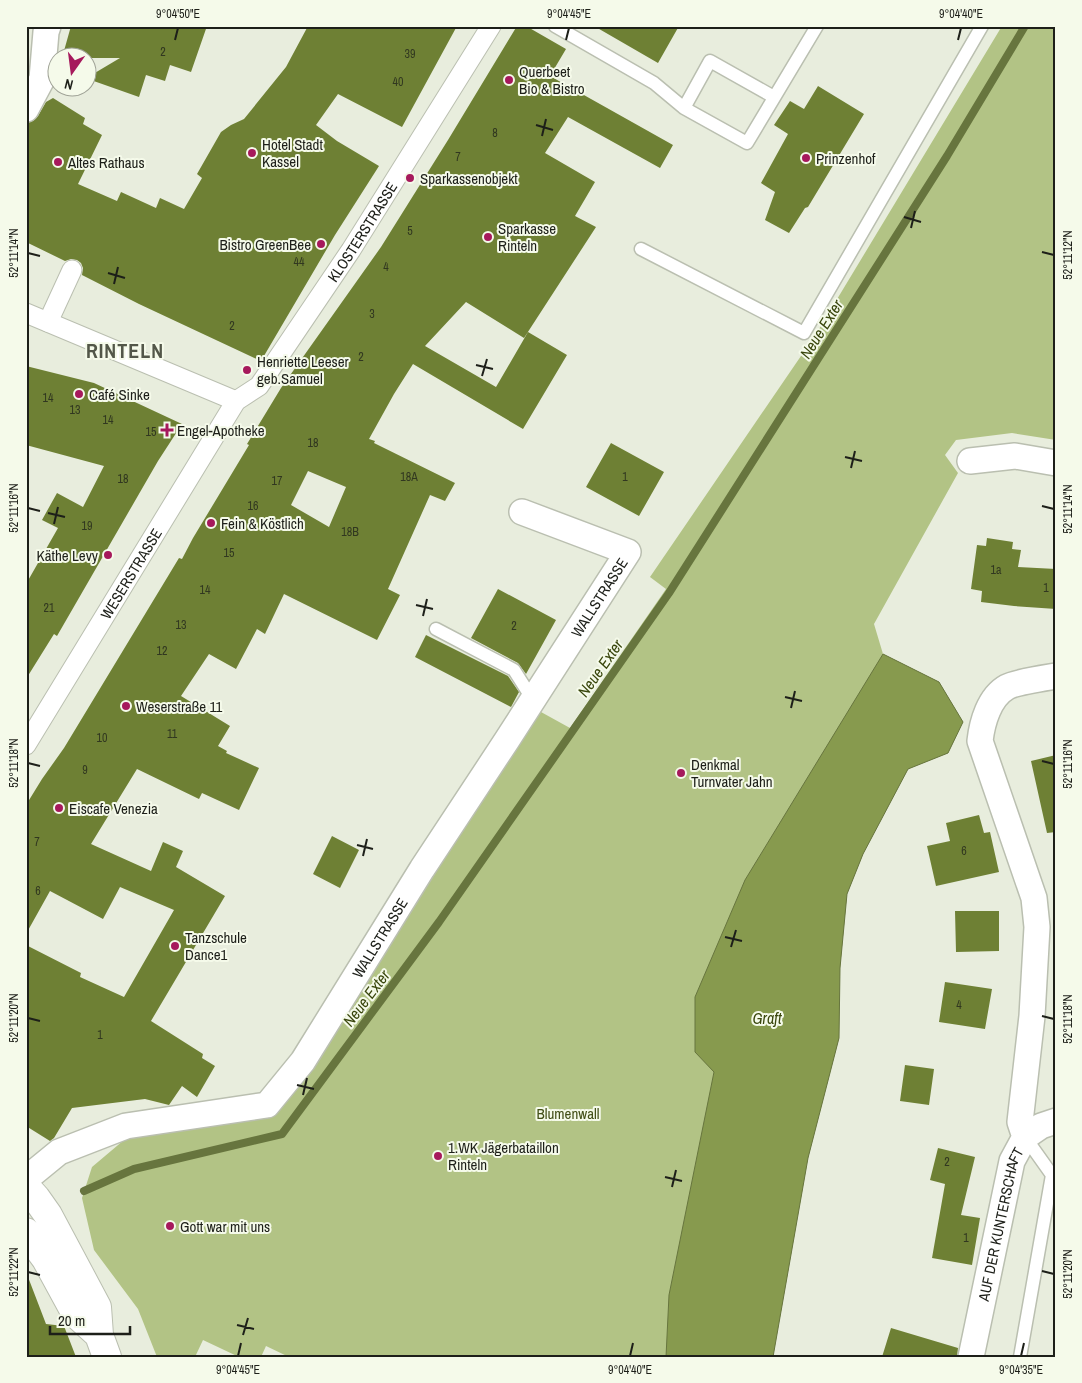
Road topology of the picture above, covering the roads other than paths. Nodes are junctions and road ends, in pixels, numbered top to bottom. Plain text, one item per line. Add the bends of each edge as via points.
1 (491, 26) edge
2 (555, 26) edge
3 (817, 26) edge
4 (982, 26) edge
5 (42, 28) edge
6 (774, 97) junction
7 (684, 108) junction
8 (26, 109) edge
9 (641, 250) dead end
10 (72, 270) dead end
11 (26, 313) edge
12 (48, 322) junction
13 (236, 401) junction
14 (970, 461) dead end
15 (1056, 464) edge
16 (522, 512) dead end
17 (436, 629) dead end
18 (1056, 676) edge
19 (532, 700) junction
20 (26, 745) edge
21 (1056, 1121) edge
22 (1025, 1137) junction
23 (26, 1179) edge
24 (26, 1188) edge
25 (26, 1232) edge
26 (103, 1346) edge
27 (971, 1357) edge
28 (1020, 1357) edge

1 - 13 street, KLOSTERSTRASSE via 351,250 260,386
2 - 7 lane via 654,83
3 - 6 lane
4 - 9 lane via 804,333
5 - 8 street via 42,79
6 - 7 lane via 748,144
6 - 7 lane via 710,61
10 - 12 street
11 - 12 street
12 - 13 street
13 - 20 street, WESERSTRASSE
14 - 15 street via 1015,456
16 - 19 street, WALLSTRASSE via 628,552
17 - 19 lane via 514,670
18 - 22 street, AUF DER KUNTERSCHAFT via 1006,687 994,700 982,726 980,741 1034,898 1037,927 1032,1016 1020,1122
19 - 23 street, WALLSTRASSE via 302,1061 267,1105 126,1126 59,1152
21 - 22 street
22 - 27 street, AUF DER KUNTERSCHAFT via 1012,1161
22 - 28 lane via 1052,1175
24 - 26 main road via 48,1216 97,1306
25 - 26 main road via 46,1259 76,1314

